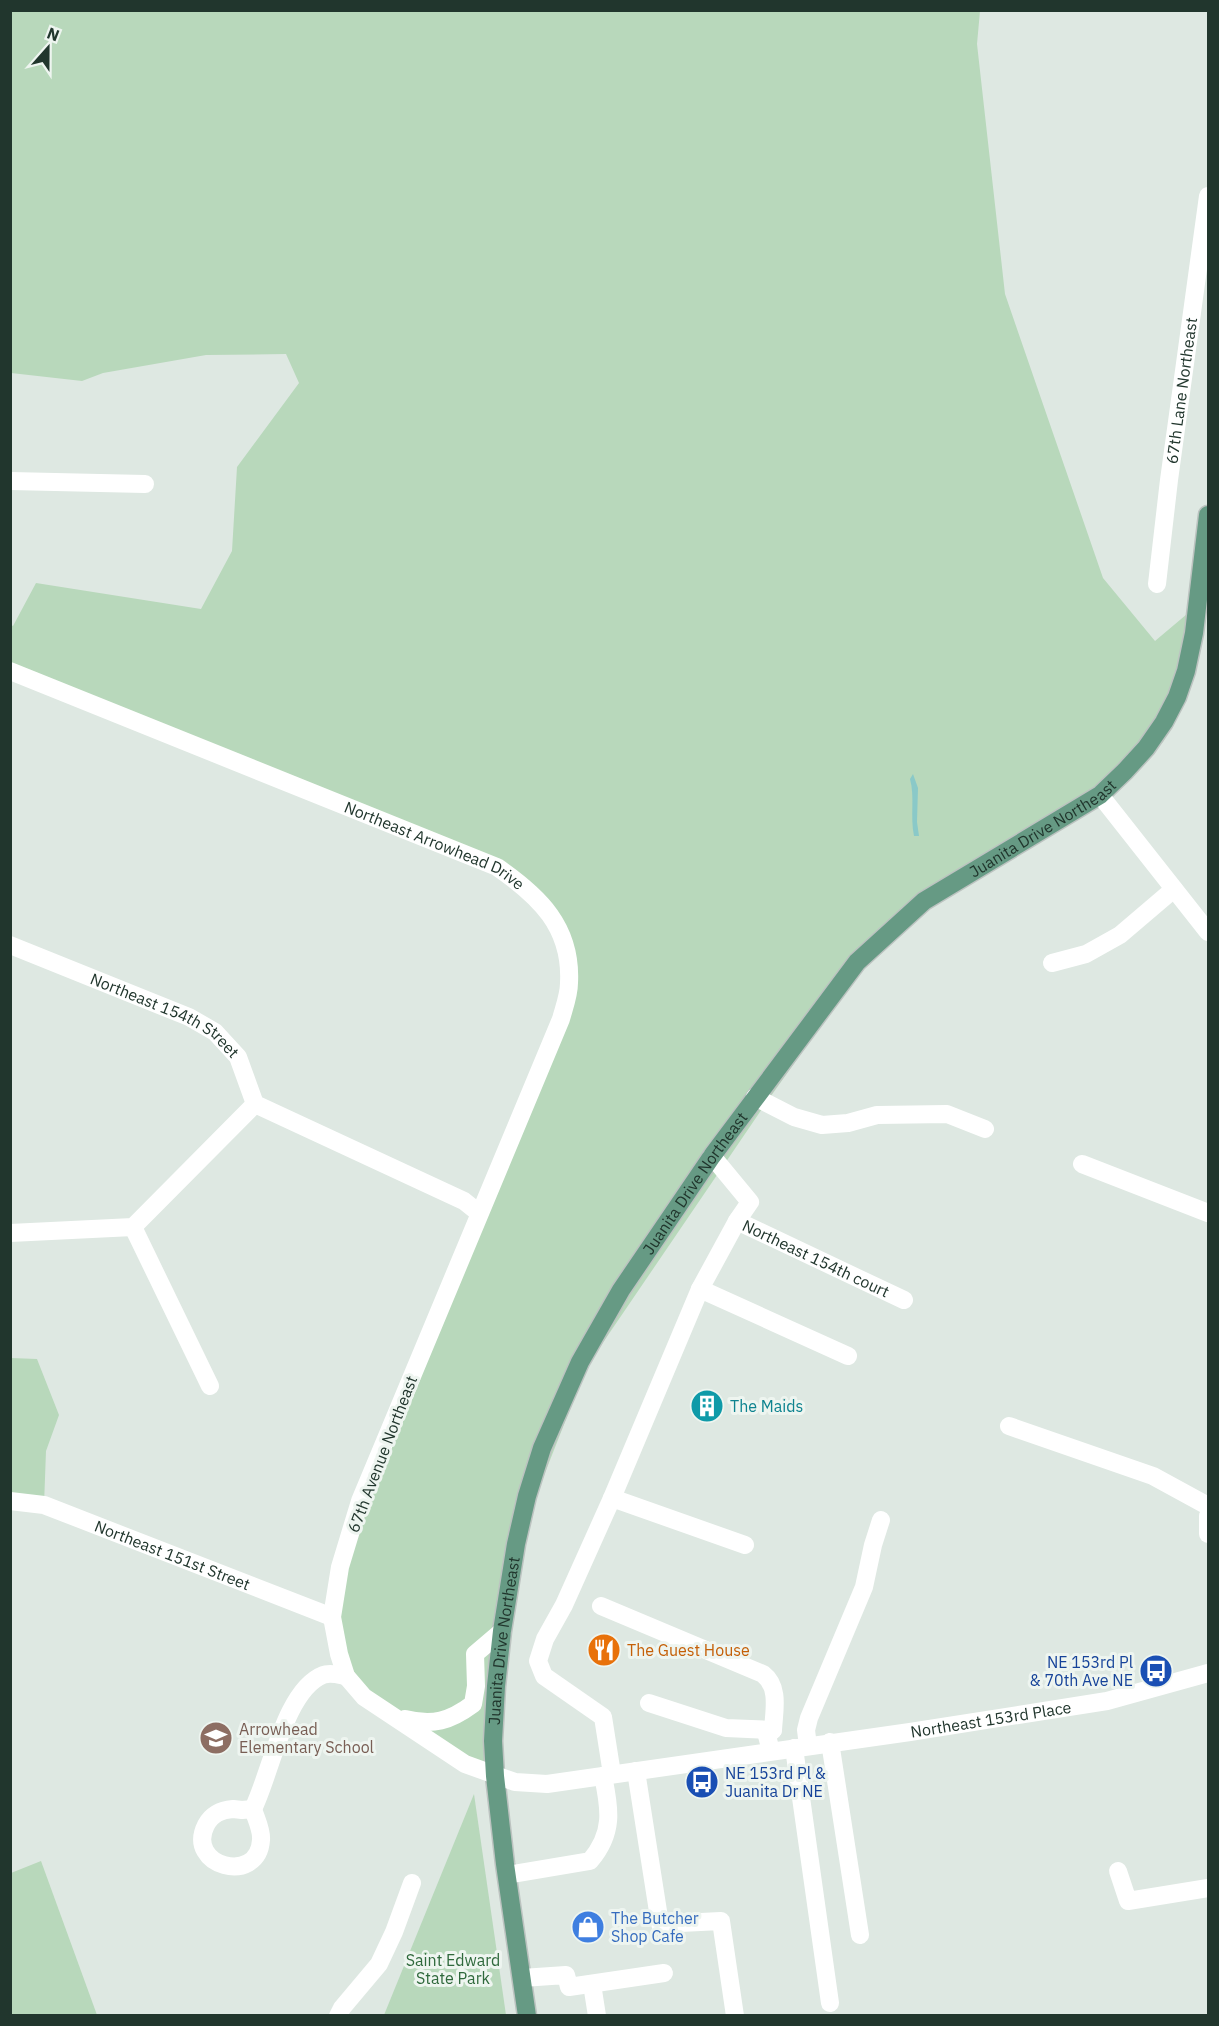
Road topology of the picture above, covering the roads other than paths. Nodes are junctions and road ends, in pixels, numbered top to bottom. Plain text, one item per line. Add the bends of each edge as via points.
1 (1209, 196) edge
2 (10, 481) edge
3 (145, 484) dead end
4 (1209, 515) edge
5 (1157, 585) dead end
6 (10, 671) edge
7 (1100, 795) junction
8 (1174, 889) junction
9 (1209, 932) edge
10 (10, 945) edge
11 (1052, 963) dead end
12 (755, 1097) junction
13 (255, 1104) junction
14 (985, 1129) dead end
15 (712, 1156) junction
16 (1083, 1164) dead end
17 (479, 1213) junction
18 (1209, 1213) edge
19 (737, 1221) junction
20 (133, 1227) junction
21 (10, 1233) edge
22 (700, 1290) junction
23 (904, 1300) dead end
24 (848, 1356) dead end
25 (210, 1386) dead end
26 (1009, 1426) dead end
27 (612, 1498) junction
28 (10, 1501) edge
29 (1209, 1506) edge
30 (1209, 1516) edge
31 (881, 1520) dead end
32 (1209, 1534) edge
33 (745, 1545) dead end
34 (601, 1606) dead end
35 (332, 1617) junction
36 (502, 1631) junction
37 (1209, 1673) edge
38 (346, 1676) junction
39 (649, 1703) dead end
40 (394, 1717) junction
41 (773, 1730) junction
42 (830, 1742) junction
43 (801, 1747) junction
44 (771, 1751) junction
45 (636, 1771) junction
46 (608, 1775) junction
47 (495, 1776) junction
48 (253, 1809) dead end
49 (1118, 1871) dead end
50 (507, 1875) junction
51 (412, 1883) dead end
52 (1209, 1888) edge
53 (860, 1935) dead end
54 (664, 1973) dead end
55 (522, 1978) junction
56 (592, 1984) junction
57 (830, 2003) dead end
58 (338, 2016) edge
59 (527, 2016) edge
60 (597, 2016) edge
61 (735, 2016) edge

1 - 5 street, 67th Lane Northeast
2 - 3 street
4 - 7 main road, Juanita Drive Northeast via 1194,633 1177,697 1146,748
6 - 17 street, Northeast Arrowhead Drive via 496,867 525,887 547,910 567,956 569,984 561,1019
7 - 8 street
7 - 12 main road, Juanita Drive Northeast via 924,901 857,962
8 - 9 street
8 - 11 street via 1120,935 1086,954
10 - 13 street, Northeast 154th Street via 189,1017 215,1032 238,1057
12 - 14 street via 794,1117 822,1125 877,1115 947,1114
12 - 15 main road, Juanita Drive Northeast
13 - 17 street via 464,1201
13 - 20 street
15 - 19 street, Northeast 154th court via 750,1202
15 - 36 main road, Juanita Drive Northeast via 621,1290 580,1362 542,1448 527,1496
16 - 18 street
17 - 35 street, 67th Avenue Northeast via 360,1501 340,1567
19 - 22 street
19 - 23 street, Northeast 154th court
20 - 21 street
20 - 25 street
22 - 24 street
22 - 27 street
26 - 29 street via 1153,1476
27 - 33 street
27 - 46 street via 538,1661 544,1676 603,1717
28 - 35 street, Northeast 151st Street via 44,1504
30 - 32 street
31 - 43 street via 864,1587 809,1718
34 - 41 street via 763,1674 773,1684
35 - 38 street, 67th Avenue Northeast
36 - 40 street, 67th Avenue Northeast via 475,1654 473,1704 447,1720 423,1724
36 - 47 main road, Juanita Drive Northeast via 493,1741
37 - 42 street, Northeast 153rd Place via 1107,1701
38 - 40 street, 67th Avenue Northeast via 364,1697
38 - 48 street via 326,1674 311,1682 294,1703
39 - 41 street via 726,1728
40 - 47 street, 67th Avenue Northeast via 465,1764
41 - 44 street via 767,1736
42 - 43 street, Northeast 153rd Place
42 - 53 street
43 - 44 street, Northeast 153rd Place
43 - 57 street
44 - 45 street, Northeast 153rd Place
45 - 46 street, Northeast 153rd Place
45 - 61 street via 660,1924 721,1921
46 - 47 street, Northeast 153rd Place via 547,1784
46 - 50 street via 607,1826 598,1852 590,1861
47 - 50 main road, Juanita Drive Northeast
49 - 52 street via 1128,1900
50 - 55 main road, Juanita Drive Northeast
51 - 58 street via 379,1964
54 - 56 street
55 - 56 street via 567,1975 569,1987
55 - 59 main road, Juanita Drive Northeast
56 - 60 street

